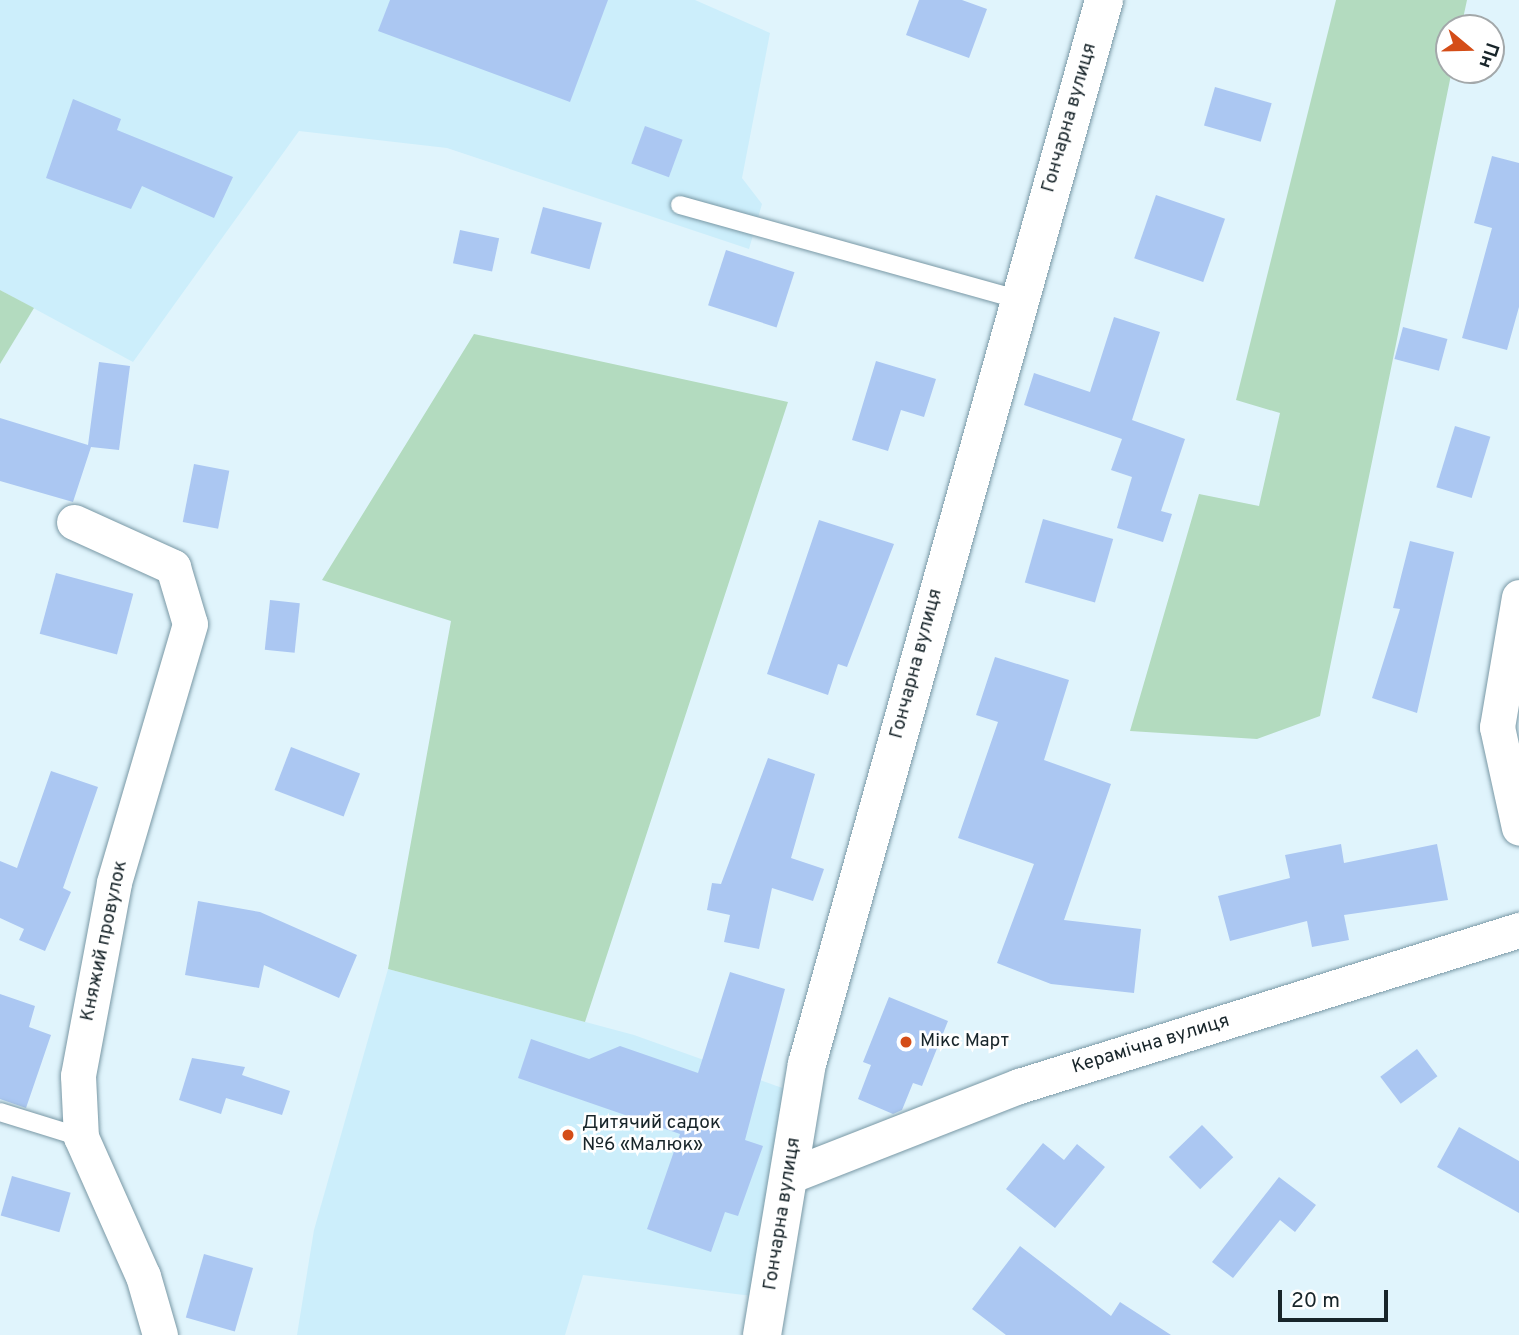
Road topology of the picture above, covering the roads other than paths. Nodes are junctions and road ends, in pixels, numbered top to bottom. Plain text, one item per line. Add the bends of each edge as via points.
1 (1104, 0) edge
2 (680, 205) dead end
3 (1016, 299) junction
4 (74, 522) dead end
5 (1519, 597) edge
6 (1519, 828) edge
7 (1519, 930) edge
8 (0, 1112) edge
9 (81, 1137) junction
10 (789, 1175) junction
11 (160, 1335) edge
12 (762, 1335) edge

1 - 3 street, Гончарна вулиця
2 - 3 lane
3 - 10 street, Гончарна вулиця via 807,1064
4 - 9 street, Княжий провулок via 173,566 190,624 114,883 78,1076
5 - 6 street via 1497,727
7 - 10 street, Керамічна вулиця via 1019,1086
8 - 9 lane
9 - 11 street, Княжий провулок via 143,1276
10 - 12 street, Гончарна вулиця

